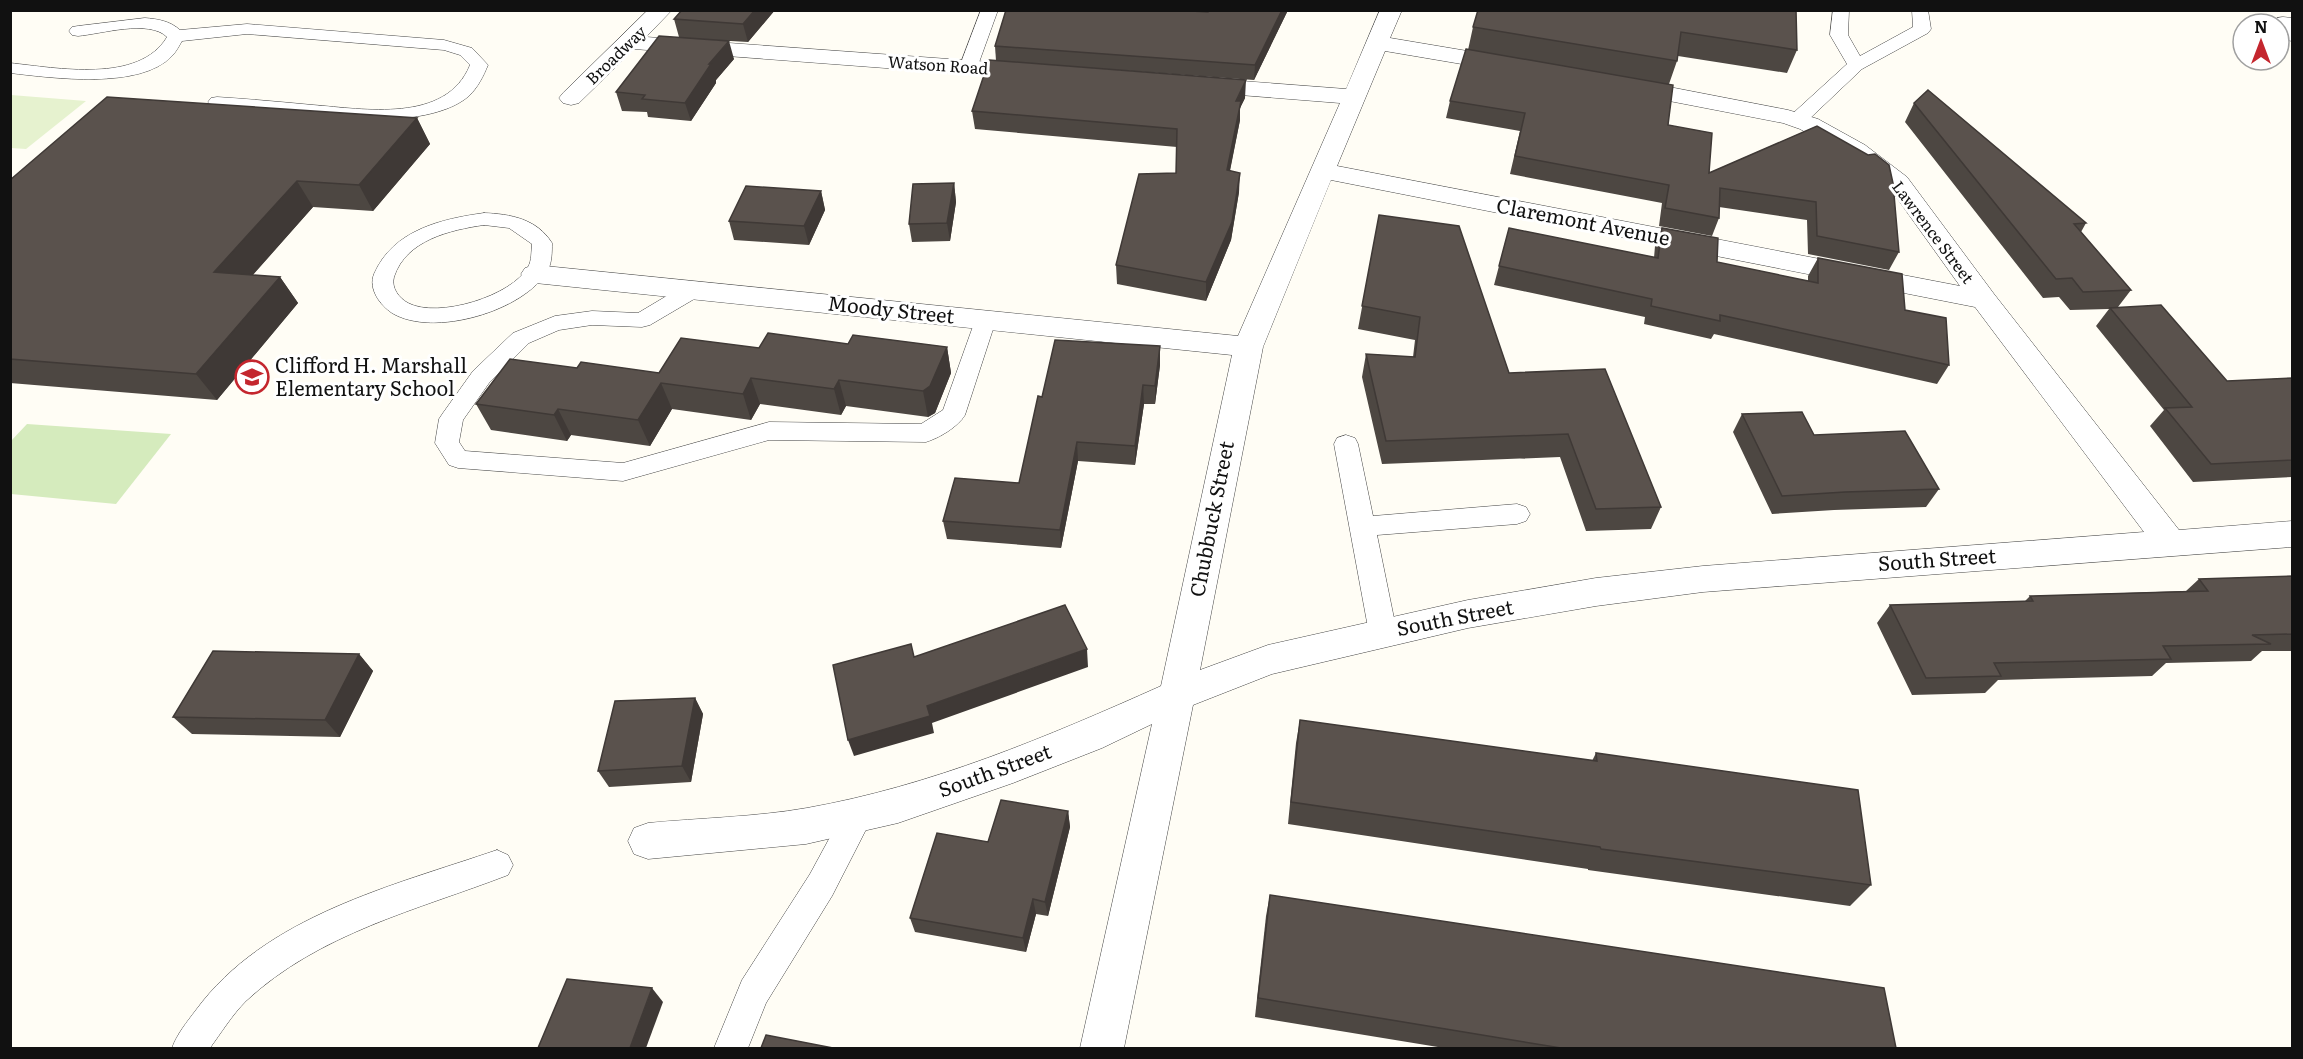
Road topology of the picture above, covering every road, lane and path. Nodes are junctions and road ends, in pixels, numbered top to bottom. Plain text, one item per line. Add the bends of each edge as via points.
1 (661, 10) edge
2 (990, 10) edge
3 (1391, 10) edge
4 (1841, 10) edge
5 (1920, 10) edge
6 (2292, 23) edge
7 (78, 32) dead end
8 (176, 36) junction
9 (2292, 36) edge
10 (629, 42) junction
11 (1377, 43) junction
12 (1856, 65) junction
13 (10, 68) edge
14 (968, 68) junction
15 (1528, 69) edge
16 (1050, 74) edge
17 (1608, 83) edge
18 (1179, 84) edge
19 (1355, 97) junction
20 (571, 99) dead end
21 (217, 102) edge
22 (1797, 120) junction
23 (1323, 171) junction
24 (535, 273) junction
25 (693, 290) junction
26 (1984, 300) junction
27 (985, 320) junction
28 (1248, 347) junction
29 (1346, 444) dead end
30 (1517, 514) dead end
31 (1362, 527) junction
32 (2292, 534) edge
33 (2170, 542) junction
34 (1383, 633) junction
35 (1177, 695) junction
36 (859, 814) junction
37 (648, 841) dead end
38 (497, 865) dead end
39 (189, 1048) edge
40 (731, 1048) edge
41 (1102, 1048) edge

1 - 10 street, Broadway
2 - 14 lane
3 - 11 street, Chubbuck Street
4 - 12 lane via 1839,35
5 - 12 lane via 1922,30
6 - 9 lane via 2283,22
7 - 8 lane via 144,23 160,24 172,29
8 - 13 lane via 169,49 151,62 111,74 93,76
8 - 21 lane via 247,29 437,44 458,47 472,54 479,65 467,88 442,103 411,113 367,115
10 - 14 street, Watson Road
10 - 20 street, Broadway
11 - 15 street
11 - 19 street, Chubbuck Street
12 - 22 lane
14 - 16 street, Watson Road
17 - 22 street, Lawrence Street
18 - 19 street
19 - 23 street, Chubbuck Street
22 - 26 street, Lawrence Street via 1856,150 1898,182
23 - 26 street, Claremont Avenue
23 - 28 street, Chubbuck Street
24 - 24 lane via 543,258 542,243 527,227 508,220 484,219 430,231 402,249 387,266 382,283 387,298 404,310 450,314 506,297
24 - 25 street, Moody Street
25 - 27 street, Moody Street
25 - 27 lane via 642,320 592,318 555,323 521,338 481,377 452,418 447,443 459,459 622,472 769,431 926,433 953,415
26 - 33 street, Lawrence Street
27 - 28 street, Moody Street
28 - 35 street, Chubbuck Street
29 - 31 lane
30 - 31 lane
31 - 34 lane
32 - 33 street, South Street
33 - 34 street, South Street via 1703,579 1596,592
34 - 35 street, South Street via 1268,660
35 - 36 street, South Street via 1089,736 999,771
35 - 41 street, Chubbuck Street
36 - 37 street, South Street via 806,826
36 - 40 lane via 821,885 754,992
38 - 39 lane via 333,926 281,953 232,991

